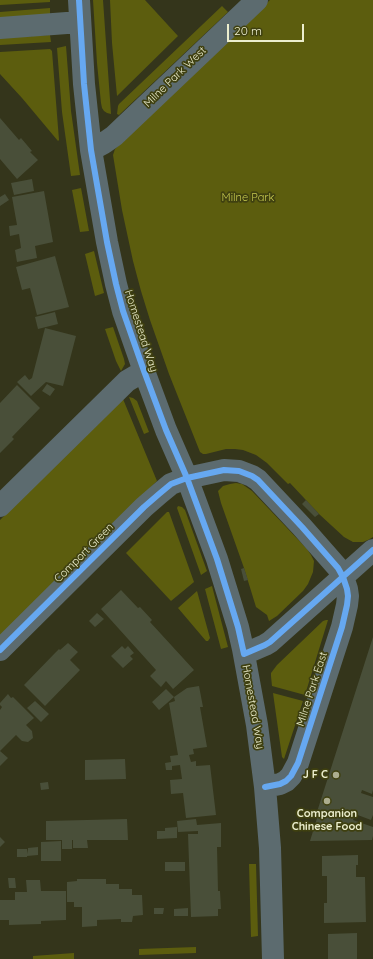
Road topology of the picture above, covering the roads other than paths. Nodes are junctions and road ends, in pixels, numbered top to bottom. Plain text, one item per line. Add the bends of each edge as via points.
1 (79, 0) edge
2 (257, 0) edge
3 (80, 22) junction
4 (0, 28) edge
5 (91, 150) junction
6 (144, 371) junction
7 (187, 478) junction
8 (0, 506) edge
9 (373, 550) edge
10 (343, 577) junction
11 (0, 650) edge
12 (244, 654) junction
13 (265, 787) junction
14 (273, 959) edge

1 - 3 street, Homestead Way
2 - 5 street, Milne Park West via 114,136
3 - 4 street
3 - 5 street, Homestead Way
5 - 6 street, Homestead Way via 110,258 120,299
6 - 7 street, Homestead Way
6 - 8 street via 127,380
7 - 10 street, Milne Park East via 224,470 239,471 252,476 302,527
7 - 11 street, Comport Green via 171,484 159,494
7 - 12 street, Homestead Way via 227,591
9 - 10 street
10 - 12 street via 265,646
10 - 13 street, Milne Park East via 348,596 345,616 298,763 292,776 286,781
12 - 13 street, Homestead Way
13 - 14 street, Homestead Way via 270,848

